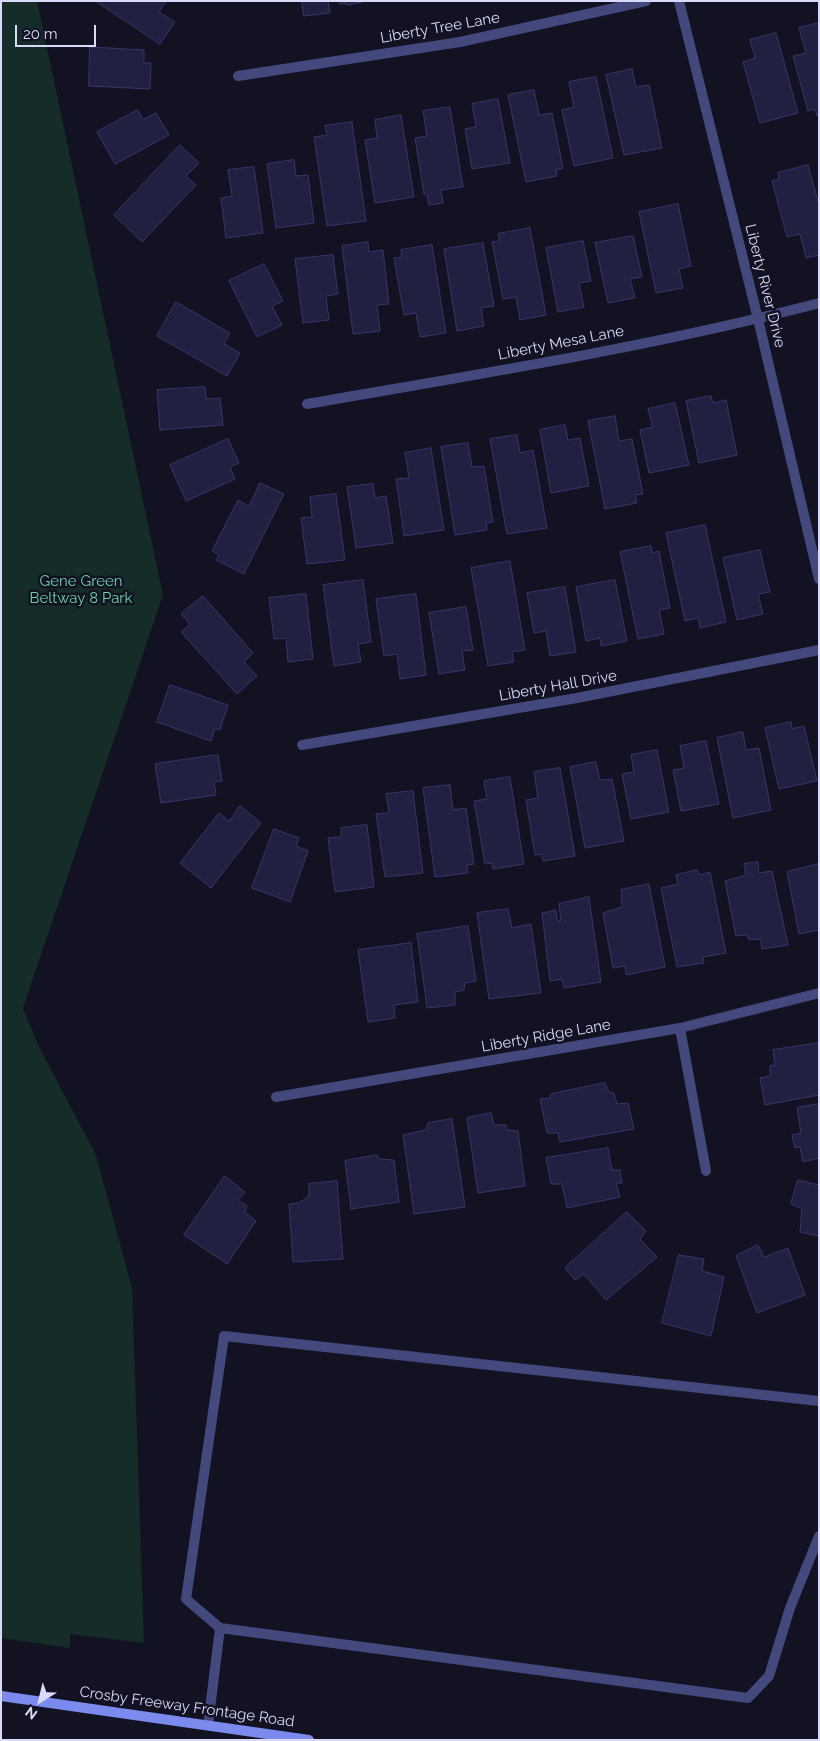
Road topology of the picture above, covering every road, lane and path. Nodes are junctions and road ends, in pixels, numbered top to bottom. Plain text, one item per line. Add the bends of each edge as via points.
1 (646, 1) edge
2 (678, 1) edge
3 (238, 76) dead end
4 (819, 303) edge
5 (758, 319) junction
6 (307, 404) dead end
7 (819, 579) edge
8 (819, 650) edge
9 (302, 745) dead end
10 (819, 993) edge
11 (680, 1028) junction
12 (276, 1097) dead end
13 (706, 1170) dead end
14 (819, 1401) edge
15 (819, 1536) edge
16 (220, 1628) junction
17 (1, 1696) edge
18 (208, 1726) junction
19 (309, 1740) edge

1 - 3 street, Liberty Tree Lane via 460,42
2 - 5 street, Liberty River Drive
4 - 5 street, Liberty Mesa Lane
5 - 6 street, Liberty Mesa Lane via 543,363
5 - 7 street, Liberty River Drive
8 - 9 street, Liberty Hall Drive via 577,698
10 - 11 street, Liberty Ridge Lane
11 - 12 street, Liberty Ridge Lane
11 - 13 street
14 - 16 street via 224,1336 186,1599
15 - 16 street via 790,1608 769,1676 748,1698
16 - 18 street
17 - 18 main road, Crosby Freeway Frontage Road
18 - 19 main road, Crosby Freeway Frontage Road

